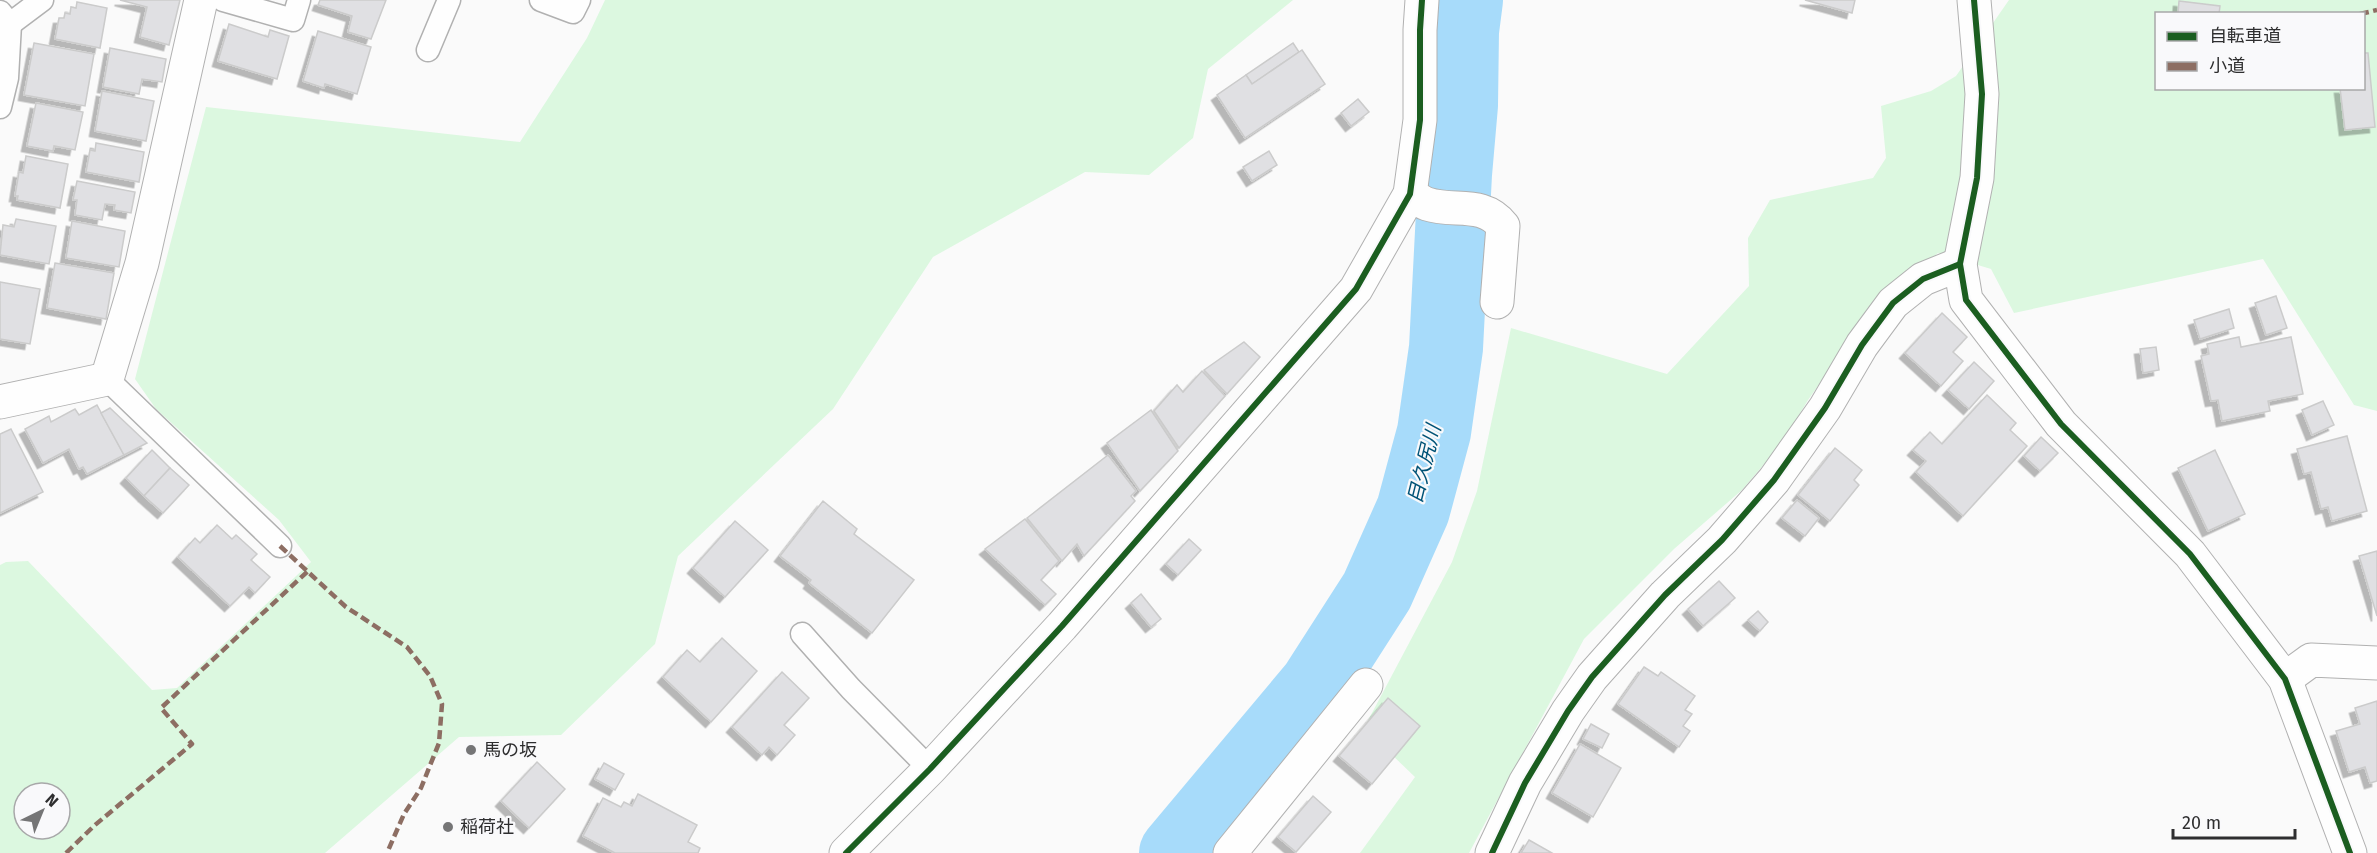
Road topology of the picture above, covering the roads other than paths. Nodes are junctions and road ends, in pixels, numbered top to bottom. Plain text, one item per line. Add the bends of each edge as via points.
1 (42, 0) edge
2 (201, 0) edge
3 (223, 0) edge
4 (299, 0) edge
5 (449, 0) edge
6 (541, 0) edge
7 (579, 0) edge
8 (1422, 0) edge
9 (1974, 0) edge
10 (5, 18) edge
11 (428, 50) dead end
12 (0, 106) edge
13 (1419, 199) junction
14 (1960, 264) junction
15 (1497, 302) dead end
16 (107, 379) junction
17 (0, 402) edge
18 (280, 546) dead end
19 (801, 634) dead end
20 (2377, 663) edge
21 (2285, 679) junction
22 (1366, 685) dead end
23 (930, 769) junction
24 (846, 853) edge
25 (1230, 853) edge
26 (1492, 853) edge
27 (2350, 853) edge

1 - 10 lane
2 - 16 street via 142,263
3 - 4 lane via 294,21
5 - 11 lane
6 - 7 lane via 573,12
8 - 13 street
9 - 14 street via 1982,94 1977,178
10 - 12 lane via 7,78
13 - 15 street via 1495,215 1503,226
13 - 23 street via 1356,289 1070,617
14 - 21 street via 1966,300 2061,424 2190,554
14 - 26 street via 1923,279 1893,303 1774,480 1592,678 1526,783
16 - 17 street
16 - 18 lane
19 - 23 lane
20 - 21 street via 2311,660
21 - 27 street
22 - 25 street
23 - 24 street

